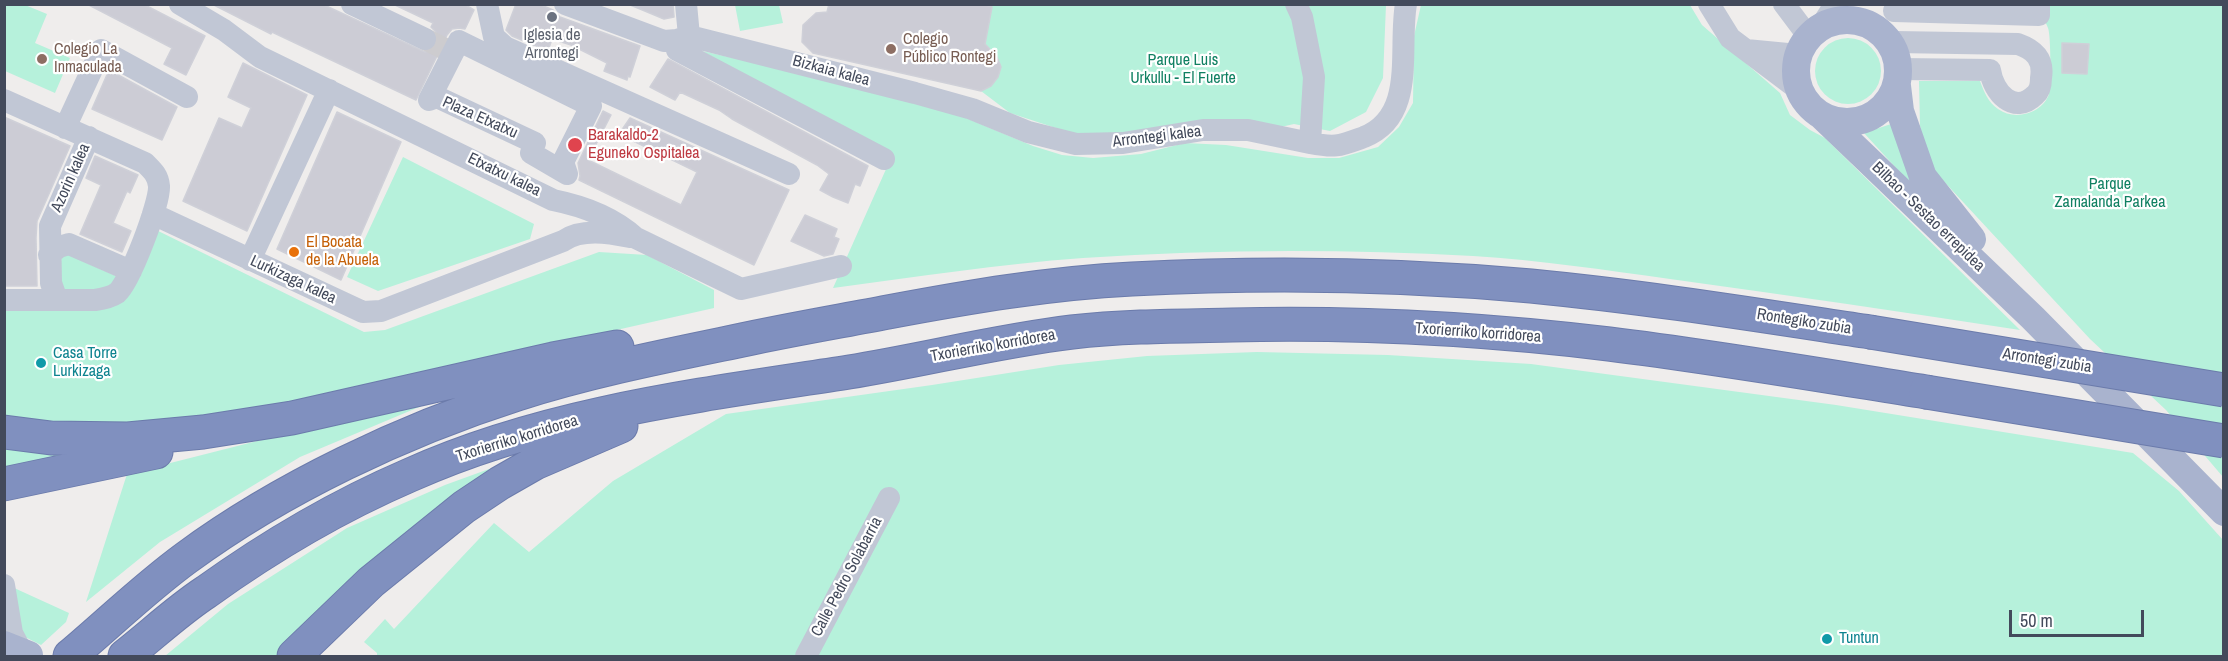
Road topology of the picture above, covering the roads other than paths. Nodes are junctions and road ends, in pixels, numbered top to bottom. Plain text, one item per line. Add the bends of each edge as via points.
1 (180, 4) edge
2 (352, 4) edge
3 (487, 4) edge
4 (565, 4) edge
5 (686, 4) edge
6 (1296, 4) edge
7 (1406, 4) edge
8 (1708, 4) edge
9 (1784, 4) edge
10 (2039, 10) edge
11 (1816, 30) edge
12 (1893, 38) edge
13 (425, 39) tunnel mouth
14 (459, 41) joint
15 (683, 43) junction
16 (1746, 50) junction
17 (329, 90) junction
18 (1799, 90) junction
19 (187, 97) dead end
20 (4, 100) edge
21 (972, 109) joint
22 (1822, 116) junction
23 (65, 128) junction
24 (89, 137) junction
25 (1310, 143) junction
26 (884, 159) dead end
27 (789, 174) dead end
28 (553, 200) junction
29 (153, 214) junction
30 (572, 235) junction
31 (636, 238) junction
32 (49, 255) junction
33 (250, 260) junction
34 (841, 266) dead end
35 (131, 271) junction
36 (4, 300) edge
37 (57, 300) junction
38 (2034, 318) junction
39 (1870, 332) joint
40 (693, 351) junction
41 (2223, 390) edge
42 (717, 393) junction
43 (292, 418) junction
44 (4, 432) edge
45 (2223, 441) edge
46 (4, 484) edge
47 (889, 498) dead end
48 (2223, 512) edge
49 (4, 585) edge
50 (19, 651) edge
51 (69, 657) edge
52 (125, 657) edge
53 (294, 657) edge
54 (806, 657) edge

1 - 17 street, Etxatxu kalea via 260,57
2 - 13 street
3 - 27 street via 494,37 505,47
4 - 15 street via 664,41
5 - 15 street
6 - 25 street via 1314,77
7 - 25 street, Arrontegi kalea via 1403,85 1390,117 1374,133 1334,147
8 - 16 street via 1730,38
9 - 11 street
10 - 12 street
11 - 12 main road via 1839,20 1856,20
11 - 16 street
11 - 18 main road via 1795,72
12 - 12 street via 1990,70 1998,92 2007,100 2019,103 2037,94 2040,87 2039,57 2018,44
12 - 22 main road via 1890,100 1880,111 1851,123
12 - 38 main road, Bilbao - Sestao errepidea via 1900,111 1923,177
14 - 14 street, Plaza Etxatxu via 591,106 563,162 567,174 531,153 535,143 437,97 429,100
15 - 21 street, Bizkaia kalea via 808,65
15 - 26 street
16 - 18 street
17 - 28 street, Etxatxu kalea
17 - 33 street
18 - 22 main road via 1808,105
19 - 23 street, Azorin kalea via 101,50
20 - 23 street
21 - 25 street, Arrontegi kalea via 1028,132 1076,144 1123,143 1203,130 1248,130
22 - 38 main road, Bilbao - Sestao errepidea
23 - 24 street
24 - 29 street via 145,163 156,174 159,187
24 - 32 street, Azorin kalea via 50,226
28 - 30 street via 572,219
28 - 31 street, Etxatxu kalea via 578,205 623,227
29 - 33 street, Lurkizaga kalea
29 - 35 street
30 - 31 street, Lurkizaga kalea via 607,233
30 - 33 street, Lurkizaga kalea via 381,311 363,312 349,307
31 - 34 street, Etxatxu kalea via 741,289
32 - 35 street via 59,246 69,244
32 - 37 street, Azorin kalea
35 - 37 street via 117,292 105,298
36 - 37 street
38 - 48 main road, Bilbao - Sestao errepidea
39 - 40 highway, Rontegiko zubia via 1604,294 1434,279 1268,275 1059,285 953,300
39 - 41 highway, Arrontegi zubia, bridge
40 - 43 highway via 633,344
40 - 51 highway via 517,394 447,419 322,475 184,559
42 - 45 highway, Txorierriko korridorea, bridge via 1072,332 1266,324 1430,328 1735,361
42 - 52 highway, Txorierriko korridorea via 615,411 529,433 412,474 341,508 239,569
42 - 53 highway via 612,429 500,483 371,582
43 - 44 highway via 128,439 51,438
43 - 46 highway via 244,434
47 - 54 street, Calle Pedro Solabarria
49 - 50 street

